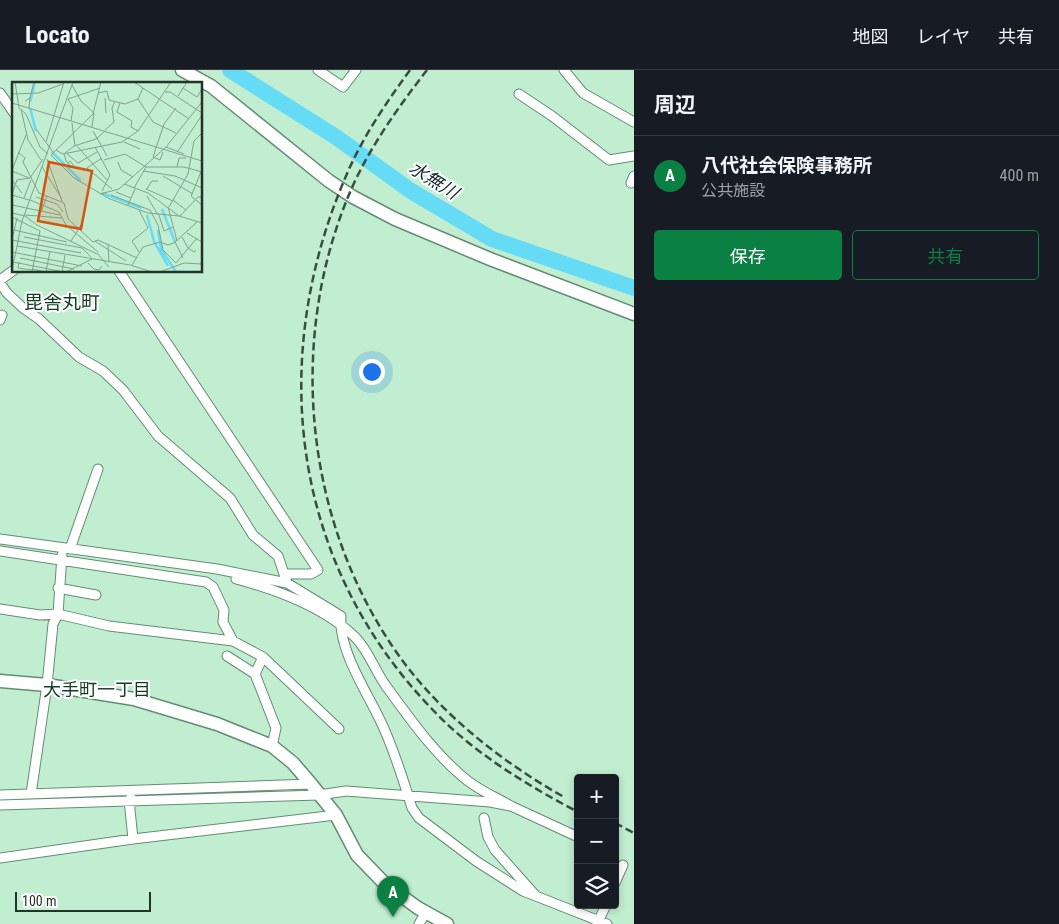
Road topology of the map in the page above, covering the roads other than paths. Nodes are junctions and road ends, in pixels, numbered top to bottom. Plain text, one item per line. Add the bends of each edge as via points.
1 (182, 70) edge
2 (318, 70) edge
3 (356, 70) edge
4 (564, 70) edge
5 (0, 93) edge
6 (519, 94) dead end
7 (12, 111) edge
8 (634, 122) edge
9 (634, 156) edge
10 (12, 272) edge
11 (120, 272) edge
12 (0, 282) edge
13 (634, 314) edge
14 (98, 469) dead end
15 (0, 538) edge
16 (0, 544) edge
17 (0, 551) edge
18 (64, 552) junction
19 (287, 579) junction
20 (58, 588) junction
21 (96, 595) dead end
22 (0, 609) edge
23 (58, 614) junction
24 (340, 625) junction
25 (233, 641) junction
26 (227, 656) dead end
27 (264, 657) junction
28 (255, 674) junction
29 (0, 681) edge
30 (47, 685) junction
31 (339, 729) dead end
32 (272, 746) junction
33 (475, 785) junction
34 (128, 790) junction
35 (313, 791) junction
36 (31, 794) junction
37 (0, 795) edge
38 (408, 795) junction
39 (128, 800) junction
40 (464, 800) junction
41 (0, 806) edge
42 (511, 806) junction
43 (336, 815) junction
44 (484, 818) dead end
45 (574, 835) edge
46 (133, 839) junction
47 (0, 858) edge
48 (623, 865) dead end
49 (619, 874) edge
50 (536, 896) junction
51 (605, 909) edge
52 (426, 912) junction
53 (601, 923) edge
54 (419, 924) edge
55 (447, 924) edge

1 - 13 street via 211,86 352,197 490,259
2 - 3 street via 343,87
4 - 8 street via 582,93
5 - 7 street
6 - 9 street via 609,160
10 - 12 street
11 - 19 street via 318,570
12 - 19 street via 23,308 123,390 158,436 230,498 253,535 278,556
14 - 18 street
15 - 18 street
16 - 18 street
17 - 18 street
18 - 19 street
18 - 20 street
18 - 24 street via 220,574 272,590 307,605
18 - 25 street via 206,582 224,610 223,622
19 - 24 street via 341,616
20 - 21 street
20 - 23 street
22 - 23 street via 40,615
23 - 25 street via 109,626
23 - 30 street
24 - 33 street via 364,648 384,683 428,741
24 - 38 street via 345,646 385,731
25 - 27 street
26 - 28 street
27 - 28 street
27 - 31 street
28 - 32 street via 276,728
29 - 30 street
30 - 32 street via 134,700 217,724
30 - 36 street
32 - 35 street via 293,763
33 - 40 street
33 - 42 street
34 - 35 street
34 - 36 street
34 - 39 street via 132,797
35 - 38 street
35 - 39 street
35 - 43 street
36 - 37 street
38 - 40 street
38 - 50 street via 419,818 476,861
39 - 41 street
39 - 46 street
40 - 42 street
42 - 45 street
43 - 46 street
43 - 52 street via 357,855 385,884
44 - 50 street via 494,850
46 - 47 street
48 - 49 street
50 - 53 street
51 - 53 street
52 - 54 street
52 - 55 street

